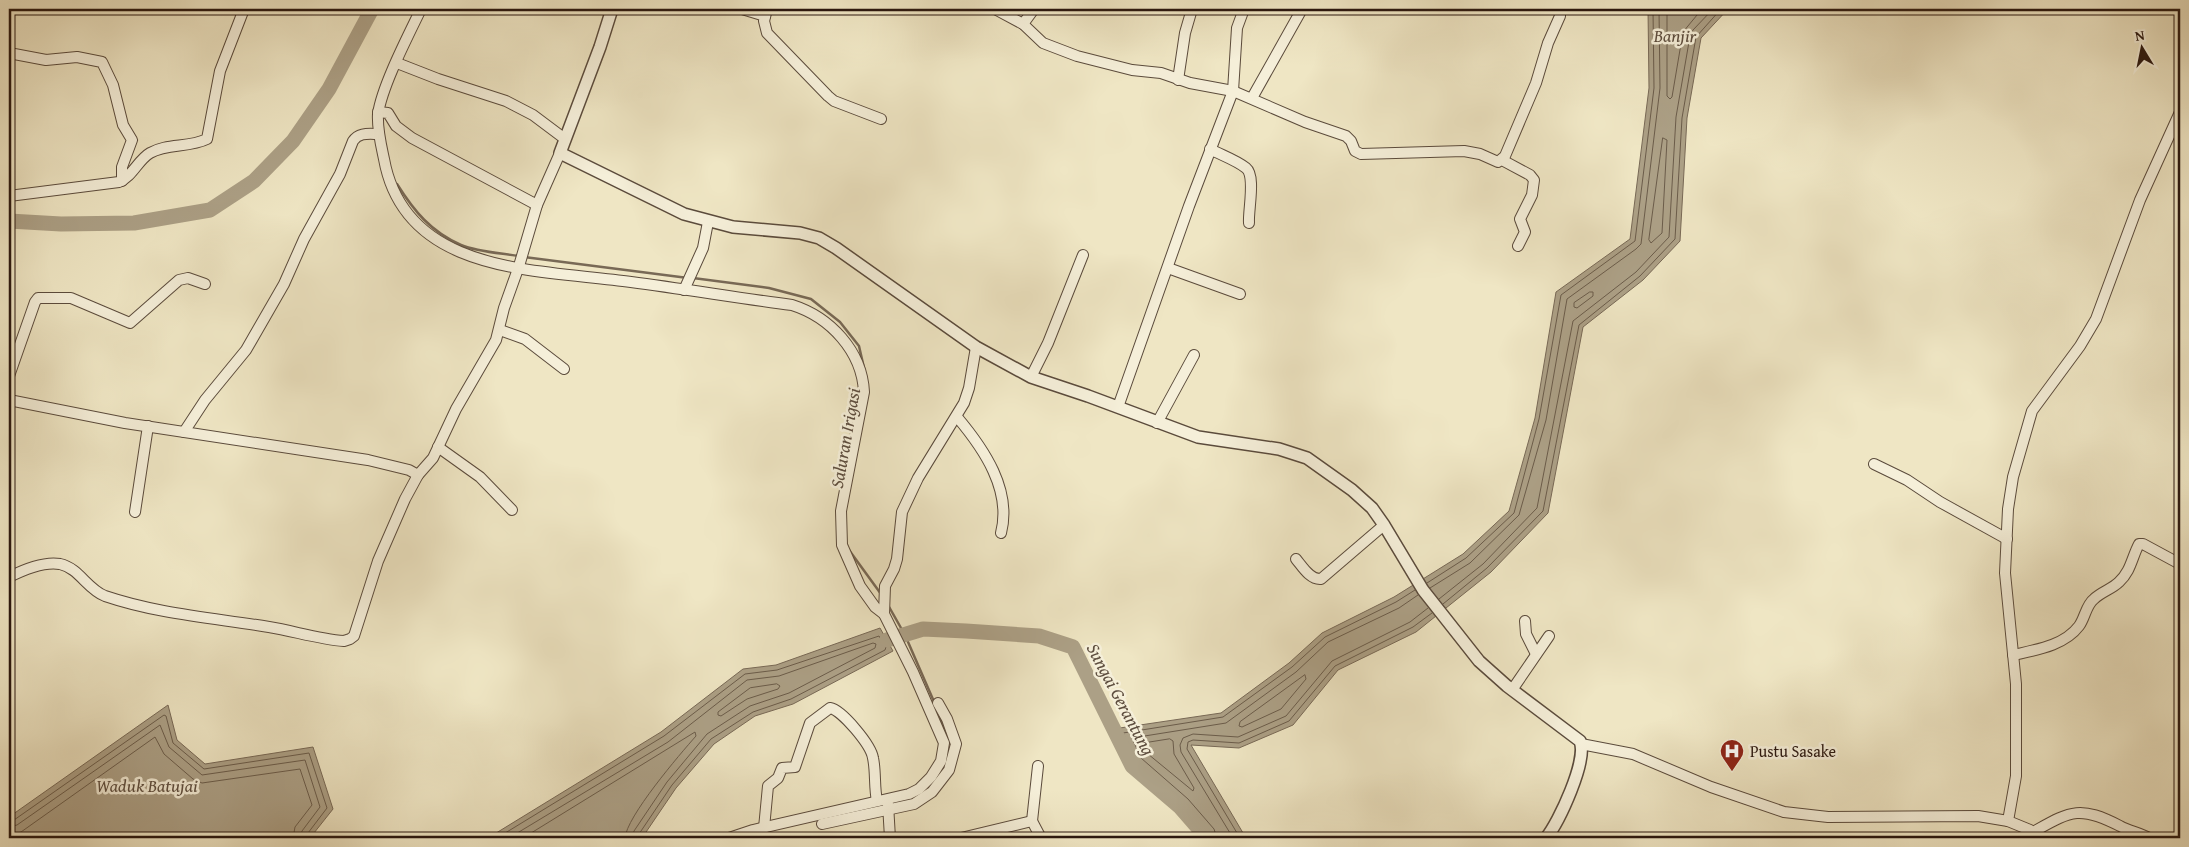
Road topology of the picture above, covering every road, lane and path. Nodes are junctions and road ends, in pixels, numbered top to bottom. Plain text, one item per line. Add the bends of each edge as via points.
1 (244, 9) edge
2 (421, 9) edge
3 (612, 9) edge
4 (742, 9) edge
5 (995, 9) edge
6 (1034, 9) edge
7 (1192, 9) edge
8 (1244, 9) edge
9 (1302, 9) edge
10 (1560, 9) edge
11 (766, 12) edge
12 (1023, 24) junction
13 (9, 53) edge
14 (400, 64) junction
15 (1178, 80) junction
16 (1233, 91) junction
17 (1252, 98) junction
18 (2180, 112) edge
19 (383, 113) junction
20 (881, 119) dead end
21 (379, 134) junction
22 (565, 139) junction
23 (1210, 149) junction
24 (560, 153) junction
25 (1502, 160) junction
26 (122, 181) junction
27 (9, 196) edge
28 (537, 205) junction
29 (708, 222) junction
30 (1249, 223) dead end
31 (1518, 246) dead end
32 (1083, 255) dead end
33 (519, 264) junction
34 (1168, 268) junction
35 (205, 284) dead end
36 (684, 290) junction
37 (1240, 294) dead end
38 (500, 330) junction
39 (976, 347) junction
40 (1194, 354) dead end
41 (564, 369) dead end
42 (9, 376) edge
43 (1031, 377) junction
44 (9, 400) edge
45 (1118, 407) junction
46 (957, 417) junction
47 (1157, 423) junction
48 (148, 426) junction
49 (184, 432) junction
50 (438, 447) junction
51 (1874, 464) dead end
52 (418, 475) junction
53 (512, 510) dead end
54 (135, 512) dead end
55 (1384, 525) junction
56 (1001, 533) dead end
57 (2007, 538) junction
58 (1296, 559) dead end
59 (2180, 564) edge
60 (9, 577) edge
61 (884, 616) junction
62 (1525, 621) dead end
63 (1549, 636) dead end
64 (1536, 654) junction
65 (2013, 655) junction
66 (1512, 690) junction
67 (938, 703) dead end
68 (942, 721) junction
69 (1581, 744) junction
70 (1038, 766) dead end
71 (886, 804) junction
72 (1032, 821) junction
73 (2008, 821) junction
74 (822, 824) dead end
75 (764, 828) junction
76 (2034, 835) edge
77 (728, 838) edge
78 (890, 838) edge
79 (961, 838) edge
80 (1041, 838) edge
81 (1546, 838) edge
82 (2149, 838) edge

1 - 26 street via 220,71 207,139 150,153
2 - 14 street
3 - 22 street
4 - 11 street
5 - 12 street
6 - 12 street
7 - 15 street
8 - 16 street via 1237,28
9 - 17 street
10 - 25 street via 1536,83
11 - 20 street via 764,26 767,33 828,96
12 - 15 street via 1038,40 1077,56
13 - 26 street via 46,60 77,57 102,62 113,86 123,125 132,140 122,168
14 - 19 street
14 - 22 street via 506,101
15 - 16 street
16 - 17 street
16 - 23 street
17 - 25 street via 1346,136 1355,151 1361,154 1464,151 1496,162
18 - 57 street via 2140,200 2096,319 2028,419 2012,481
19 - 21 street
19 - 28 street via 412,138
21 - 33 street via 394,192 425,231 445,246 468,256
21 - 49 street via 356,137 284,284 246,350 205,400
22 - 24 street
23 - 30 street via 1249,171
23 - 34 street
24 - 28 street
24 - 29 street via 684,214
25 - 31 street via 1534,180 1532,195 1520,219 1525,232
26 - 27 street
28 - 33 street
29 - 36 street via 703,248
29 - 39 street via 818,238
32 - 43 street via 1048,344
33 - 36 street
33 - 38 street
34 - 37 street
34 - 45 street
35 - 42 street via 188,278 179,280 130,322 71,298 38,298
36 - 61 street via 799,307 818,317 852,349 864,392 841,511 842,545 860,586
38 - 41 street via 525,339
38 - 50 street
39 - 43 street
39 - 46 street via 969,388
40 - 47 street
43 - 45 street
44 - 48 street
45 - 47 street
46 - 56 street via 984,454 1000,486 1004,502
46 - 61 street via 906,503 895,566 886,583
47 - 55 street via 1198,437 1269,448 1307,458 1352,490 1372,508
48 - 49 street
48 - 54 street
49 - 52 street via 368,460
50 - 52 street
50 - 53 street via 480,477
51 - 57 street
52 - 60 street via 378,561 350,640 166,612 103,595 71,567 57,563 33,567
55 - 58 street via 1321,579 1311,577
55 - 66 street via 1424,590 1480,661
57 - 65 street via 2005,573
59 - 65 street via 2139,544 2124,577 2094,598 2079,626 2067,638
61 - 68 street
62 - 64 street via 1526,634
63 - 64 street
64 - 66 street
65 - 73 street via 2016,776
66 - 69 street
67 - 68 street
68 - 71 street via 944,749 936,769 914,792
69 - 73 street via 1634,754 1704,784 1784,812 1828,817 1966,816
69 - 81 street via 1578,769 1556,824
70 - 72 street
71 - 74 street
71 - 75 street
71 - 75 street via 873,755 844,717 830,708 810,723 795,767 782,768 778,778 768,786
71 - 78 street
72 - 79 street
72 - 80 street
73 - 76 street
75 - 77 street
76 - 82 street via 2062,816 2084,812 2106,818

